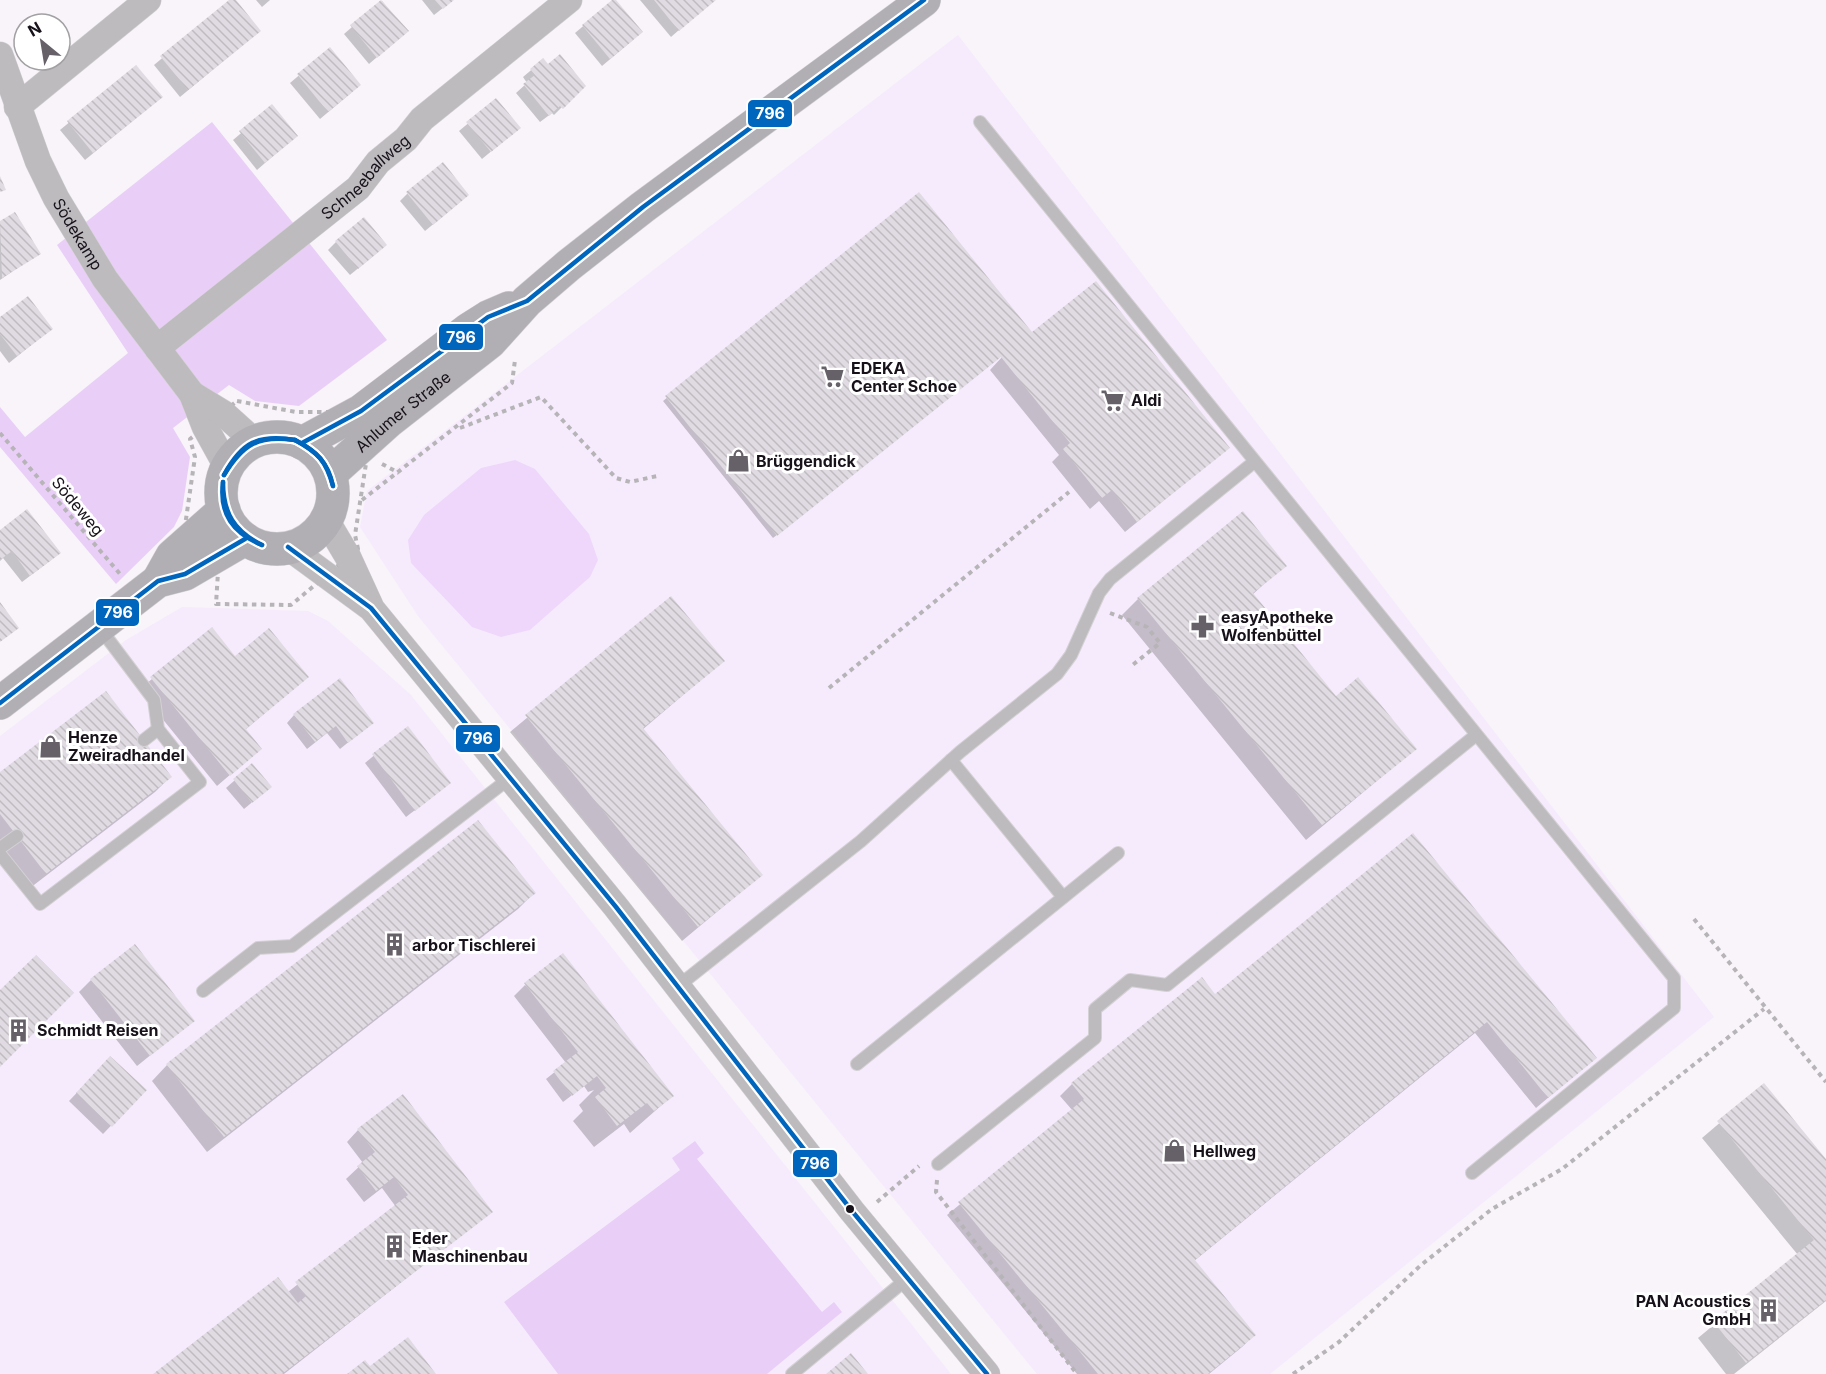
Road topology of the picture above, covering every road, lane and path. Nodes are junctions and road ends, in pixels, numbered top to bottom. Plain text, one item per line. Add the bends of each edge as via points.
1 (148, 0) edge
2 (569, 0) edge
3 (924, 0) edge
4 (0, 55) edge
5 (17, 107) junction
6 (980, 122) dead end
7 (527, 301) junction
8 (158, 348) junction
9 (516, 357) dead end
10 (192, 394) junction
11 (456, 429) junction
12 (0, 433) edge
13 (254, 441) junction
14 (302, 442) junction
15 (1254, 462) junction
16 (227, 467) junction
17 (330, 474) junction
18 (657, 476) dead end
19 (1069, 492) dead end
20 (362, 501) dead end
21 (224, 510) junction
22 (326, 520) junction
23 (245, 539) junction
24 (288, 547) junction
25 (148, 588) junction
26 (371, 608) junction
27 (1105, 611) dead end
28 (99, 626) junction
29 (1130, 667) dead end
30 (829, 688) dead end
31 (0, 703) edge
32 (158, 729) junction
33 (1476, 735) junction
34 (144, 740) dead end
35 (951, 760) junction
36 (510, 778) junction
37 (17, 836) dead end
38 (0, 848) edge
39 (1118, 853) dead end
40 (0, 854) edge
41 (1063, 897) junction
42 (1694, 919) dead end
43 (677, 987) junction
44 (203, 992) dead end
45 (1764, 1009) junction
46 (857, 1064) dead end
47 (1826, 1082) edge
48 (938, 1164) joint
49 (1472, 1173) dead end
50 (905, 1178) dead end
51 (886, 1195) dead end
52 (908, 1278) junction
53 (792, 1374) edge
54 (987, 1374) edge
55 (1077, 1374) edge
56 (1293, 1374) edge

1 - 5 street
2 - 8 street, Schneeballweg via 422,119 406,139 378,162 358,188
3 - 7 main road, Ahlumer Straße via 643,207
4 - 5 street, Södekamp
5 - 8 street, Södekamp via 38,161 77,237
6 - 15 lane
7 - 14 main road, Ahlumer Straße via 489,316 362,411
7 - 17 main road, Ahlumer Straße via 490,342 389,421
8 - 10 street, Södekamp
9 - 11 path via 512,383
10 - 13 street, Södekamp via 223,413
10 - 16 street, Södekamp
11 - 18 path via 541,398 616,478 630,482
11 - 20 path
12 - 25 path, Södeweg
13 - 14 main road via 279,436
13 - 16 main road via 234,456
14 - 17 main road via 320,456
15 - 33 lane
15 - 35 lane via 1110,579 1057,674
16 - 21 main road via 221,488
17 - 22 main road via 333,497
19 - 30 path
21 - 23 main road
21 - 25 main road via 172,556
22 - 24 main road via 310,538
22 - 26 street
23 - 24 main road via 266,548
23 - 25 main road via 185,574
24 - 26 street
25 - 28 main road
26 - 36 street
27 - 29 path via 1147,627 1160,643
28 - 31 main road
28 - 32 lane via 154,700
32 - 34 lane
32 - 40 lane via 200,782 40,904
33 - 48 lane via 1167,986 1130,980 1095,1009 1095,1038
33 - 49 lane via 1674,978 1674,1008
35 - 41 lane
35 - 43 lane via 861,841
36 - 43 street
36 - 44 lane via 292,946 258,948
37 - 38 lane
39 - 41 lane
41 - 46 lane
42 - 45 path
43 - 52 street
45 - 47 path
45 - 56 path via 1562,1169 1492,1209 1421,1265 1339,1342
48 - 55 path via 936,1192
50 - 51 path
52 - 53 lane
52 - 54 street

